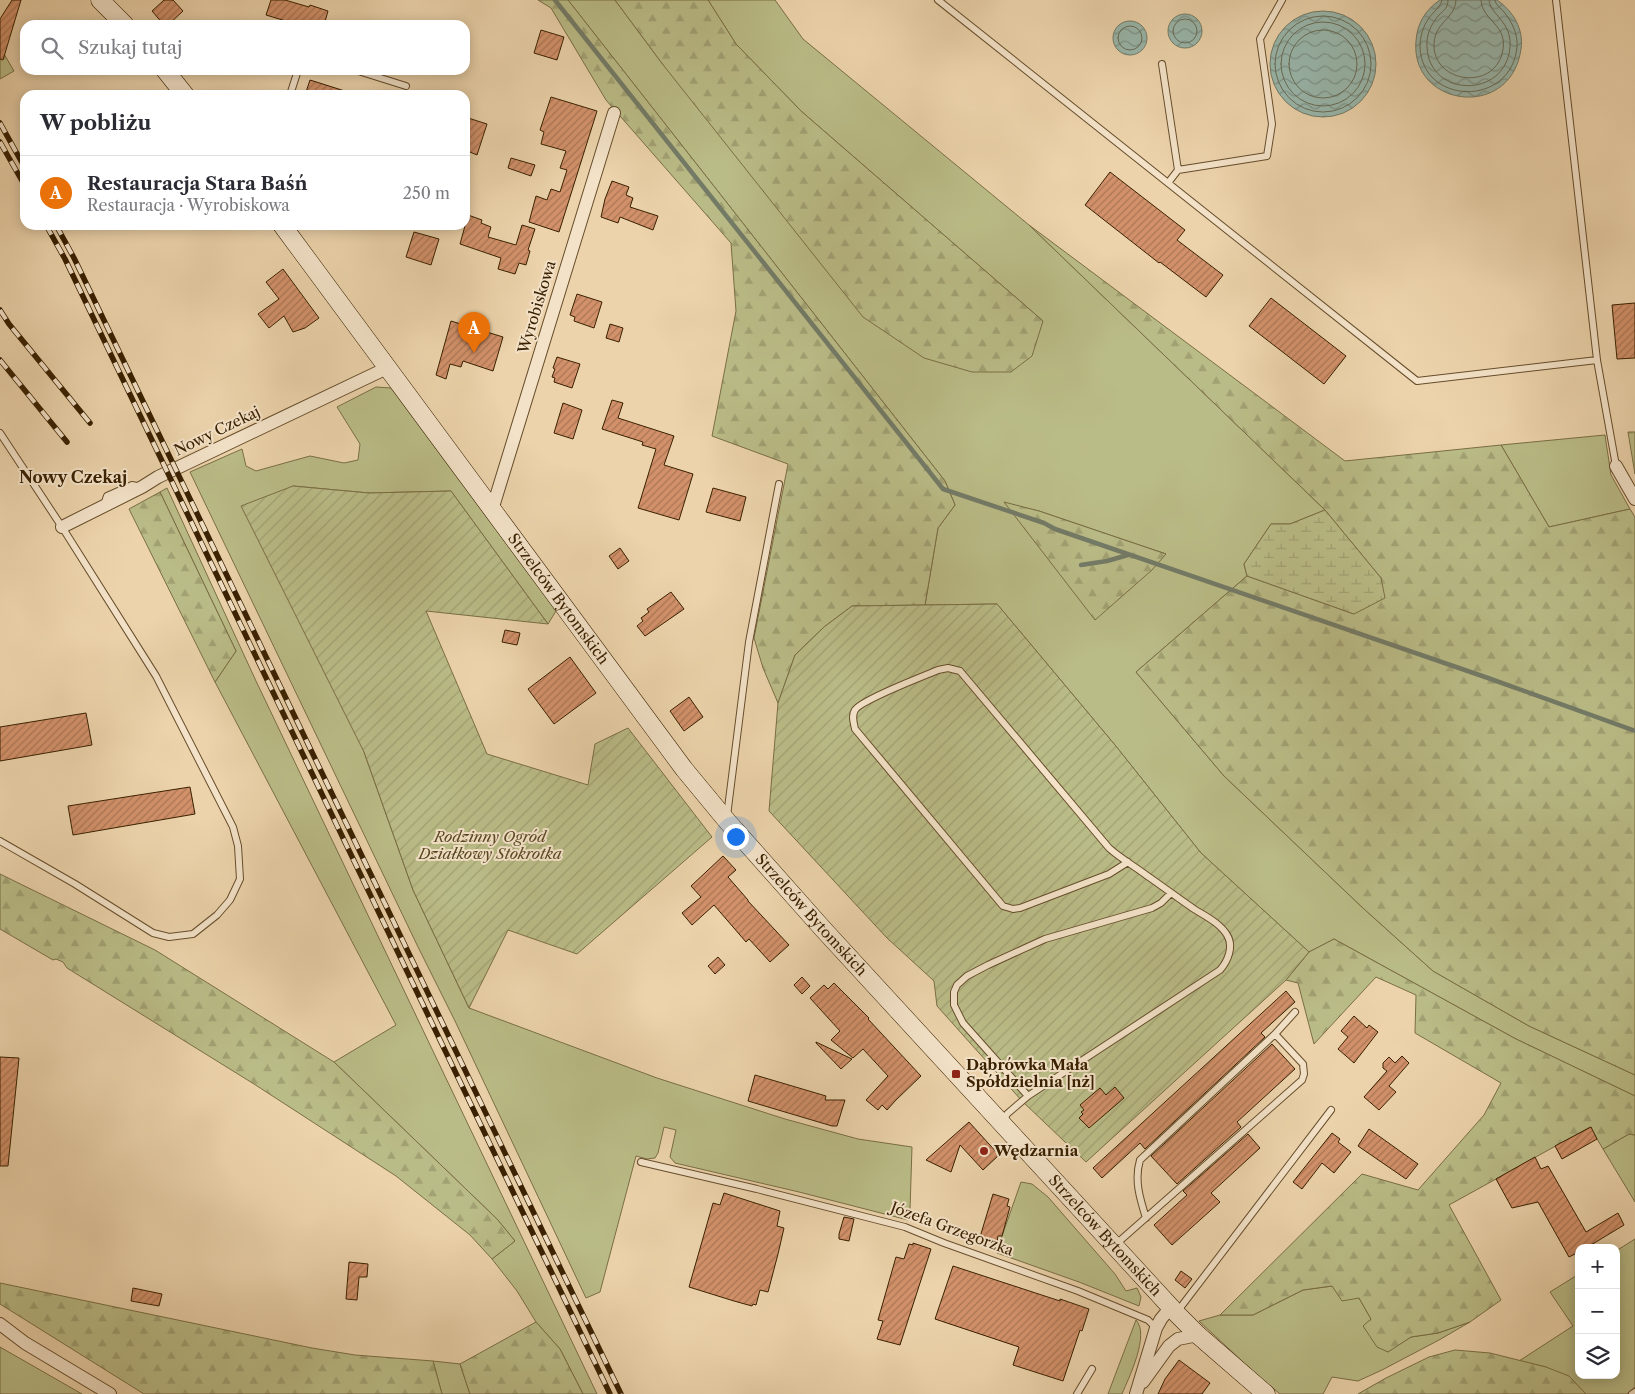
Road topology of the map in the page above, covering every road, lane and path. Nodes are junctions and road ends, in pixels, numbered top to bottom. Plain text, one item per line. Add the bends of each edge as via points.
1 (100, 0) edge
2 (938, 0) edge
3 (1282, 0) edge
4 (1556, 0) edge
5 (120, 20) edge
6 (1162, 64) dead end
7 (169, 75) edge
8 (296, 75) edge
9 (371, 75) edge
10 (406, 86) dead end
11 (181, 90) edge
12 (292, 90) edge
13 (614, 113) dead end
14 (1178, 170) junction
15 (1168, 183) junction
16 (286, 230) edge
17 (1597, 360) junction
18 (387, 368) junction
19 (0, 433) edge
20 (1616, 466) joint
21 (779, 484) dead end
22 (1635, 500) edge
23 (492, 510) junction
24 (62, 527) junction
25 (726, 821) junction
26 (0, 841) edge
27 (1128, 862) junction
28 (1171, 893) junction
29 (1295, 1012) dead end
30 (1276, 1034) junction
31 (1028, 1096) junction
32 (1331, 1110) dead end
33 (1002, 1124) junction
34 (641, 1162) dead end
35 (1146, 1218) junction
36 (1114, 1246) junction
37 (1175, 1312) junction
38 (0, 1324) edge
39 (1156, 1328) junction
40 (1198, 1335) junction
41 (1169, 1346) junction
42 (1092, 1369) dead end
43 (1137, 1391) edge
44 (110, 1394) edge
45 (1077, 1394) edge
46 (1266, 1394) edge

1 - 5 street
2 - 15 lane
3 - 14 lane via 1260,39 1272,124 1268,156
4 - 17 lane
6 - 14 lane
7 - 11 street
8 - 12 lane
9 - 10 lane
13 - 23 street, Wyrobiskowa
14 - 15 lane
15 - 17 lane via 1417,381
16 - 18 street, Strzelców Bytomskich
17 - 20 lane
18 - 23 street, Strzelców Bytomskich
18 - 24 street, Nowy Czekaj via 166,473
19 - 24 lane
20 - 22 street
21 - 25 lane via 749,642
23 - 25 street, Strzelców Bytomskich
24 - 26 lane via 156,676 233,827 240,878 230,900 194,934 168,937 153,933
25 - 33 street, Strzelców Bytomskich
27 - 27 lane via 1109,848 960,671 938,670 856,708 853,714 855,729 1003,906 1020,908 1109,874
27 - 28 lane
28 - 31 lane via 1227,934 1230,947 1224,965
28 - 31 lane via 1152,908 1019,950 957,985 954,1005 963,1023
29 - 30 lane
30 - 35 lane via 1140,1160 1138,1189
30 - 35 lane via 1303,1064 1302,1080
31 - 33 lane via 1007,1114
32 - 37 lane
33 - 36 street, Strzelców Bytomskich
34 - 39 lane, Józefa Grzegorzka via 905,1227 1078,1291 1148,1320
35 - 36 lane
36 - 37 street, Strzelców Bytomskich
37 - 39 street via 1161,1319
37 - 40 street, Strzelców Bytomskich
37 - 41 street
38 - 44 street via 25,1343
39 - 43 street
40 - 41 street via 1178,1339
40 - 46 street, Strzelców Bytomskich
41 - 43 street
42 - 45 lane

